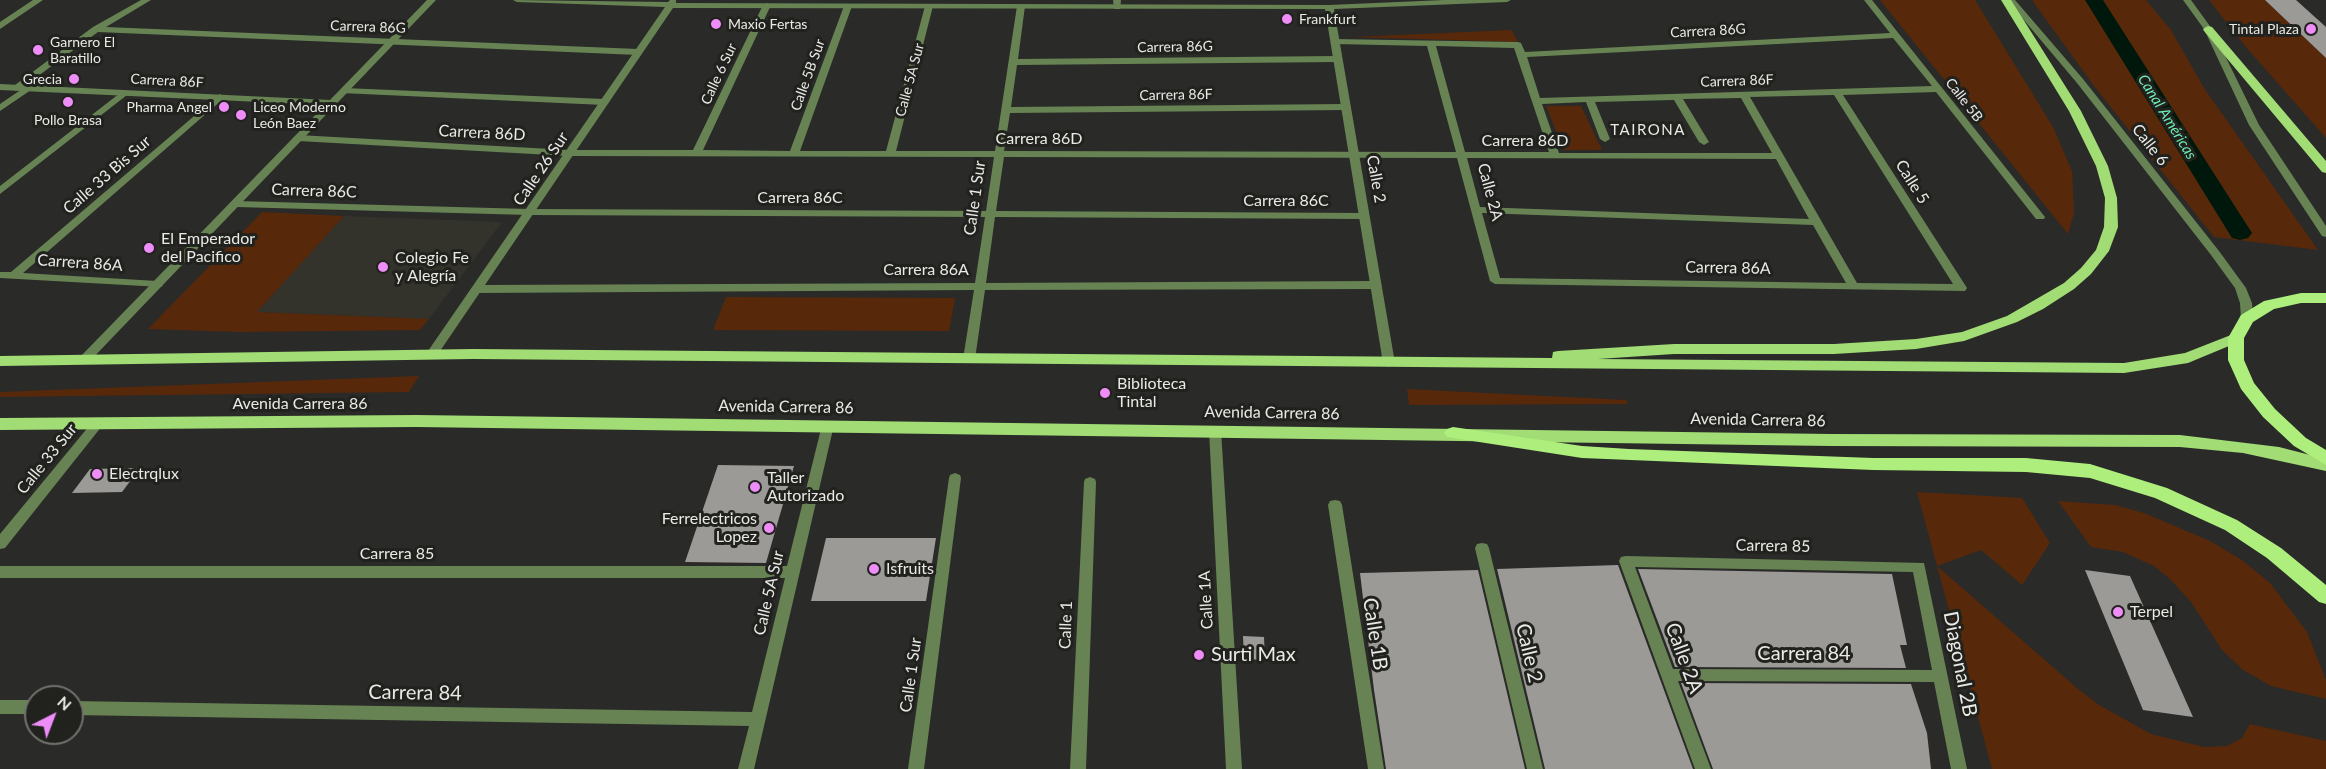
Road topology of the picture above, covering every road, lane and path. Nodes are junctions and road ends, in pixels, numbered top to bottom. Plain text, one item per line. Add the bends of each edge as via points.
1 (39, 0) edge
2 (147, 0) edge
3 (432, 0) edge
4 (517, 0) edge
5 (1507, 0) edge
6 (1868, 0) edge
7 (2006, 0) edge
8 (2011, 0) edge
9 (2187, 0) edge
10 (1431, 2) edge
11 (672, 3) edge
12 (959, 3) edge
13 (1081, 3) edge
14 (1117, 3) edge
15 (1328, 4) edge
16 (767, 5) junction
17 (848, 6) junction
18 (929, 6) junction
19 (1021, 6) junction
20 (0, 26) edge
21 (96, 29) junction
22 (2208, 29) junction
23 (1896, 35) junction
24 (1335, 41) junction
25 (392, 42) junction
26 (1431, 43) junction
27 (1520, 50) junction
28 (638, 52) junction
29 (1338, 59) junction
30 (1013, 62) junction
31 (0, 87) edge
32 (16, 88) junction
33 (28, 88) junction
34 (1938, 88) junction
35 (344, 91) junction
36 (1837, 92) junction
37 (124, 93) junction
38 (1744, 94) junction
39 (220, 97) junction
40 (1677, 97) junction
41 (1589, 99) junction
42 (1537, 101) junction
43 (604, 102) junction
44 (333, 103) junction
45 (1346, 107) junction
46 (0, 108) edge
47 (1006, 110) junction
48 (298, 138) junction
49 (1605, 140) dead end
50 (1704, 142) dead end
51 (569, 153) junction
52 (696, 153) junction
53 (794, 154) junction
54 (891, 154) junction
55 (999, 154) junction
56 (1354, 155) junction
57 (1461, 155) junction
58 (1555, 156) junction
59 (1779, 156) junction
60 (2326, 170) edge
61 (0, 191) edge
62 (236, 204) junction
63 (1476, 210) junction
64 (529, 212) junction
65 (991, 214) junction
66 (1364, 216) junction
67 (2040, 217) dead end
68 (1816, 222) junction
69 (2326, 234) edge
70 (0, 275) edge
71 (13, 276) junction
72 (1495, 281) joint
73 (157, 285) junction
74 (1376, 285) junction
75 (1853, 286) junction
76 (980, 287) junction
77 (1961, 288) joint
78 (477, 289) junction
79 (2326, 298) edge
80 (2247, 319) junction
81 (2236, 338) junction
82 (432, 354) junction
83 (85, 359) junction
84 (969, 359) junction
85 (0, 361) edge
86 (1389, 363) junction
87 (1454, 364) junction
88 (98, 423) junction
89 (0, 424) edge
90 (828, 425) junction
91 (1215, 430) junction
92 (1453, 434) junction
93 (2326, 459) edge
94 (2326, 465) edge
95 (955, 478) dead end
96 (1090, 482) dead end
97 (1335, 505) dead end
98 (0, 544) edge
99 (1482, 548) dead end
100 (1626, 561) joint
101 (1919, 567) joint
102 (0, 572) edge
103 (793, 572) junction
104 (2326, 596) edge
105 (1668, 675) junction
106 (1939, 676) junction
107 (0, 707) edge
108 (24, 707) edge
109 (84, 708) edge
110 (758, 719) junction
111 (746, 769) edge
112 (916, 769) edge
113 (1078, 769) edge
114 (1234, 769) edge
115 (1376, 769) edge
116 (1535, 769) edge
117 (1703, 769) edge
118 (1959, 769) edge

1 - 20 street
2 - 21 street
3 - 25 street
4 - 11 street
5 - 10 street
6 - 23 street, Calle 5B
7 - 87 main road via 2075,111 2102,166 2111,198 2111,227 2102,251 2086,271 2059,293 1983,330 1916,344 1834,349 1663,350
8 - 80 street, Calle 6 via 2080,81 2234,279 2246,303
9 - 22 street
10 - 15 street
11 - 16 street
11 - 28 street, Calle 26 Sur
12 - 18 street
12 - 19 street
13 - 14 street
13 - 19 street
14 - 15 street
15 - 24 street, Calle 2
16 - 17 street
16 - 52 street, Calle 6 Sur
17 - 18 street
17 - 53 street, Calle 5B Sur
18 - 54 street, Calle 5A Sur
19 - 30 street, Calle 1 Sur
21 - 25 street, Carrera 86G
21 - 32 street
22 - 60 main road
22 - 69 street via 2254,125
23 - 27 street, Carrera 86G
23 - 34 street, Calle 5B
24 - 26 street, Carrera 86G
24 - 29 street, Calle 2
25 - 28 street, Carrera 86G
25 - 35 street
26 - 27 street, Carrera 86G
26 - 57 street, Calle 2A
27 - 42 street
28 - 43 street, Calle 26 Sur
29 - 30 street, Carrera 86G
29 - 45 street, Calle 2
30 - 47 street, Calle 1 Sur
31 - 32 street, Carrera 86F
32 - 33 street, Carrera 86F
33 - 37 street, Carrera 86F
33 - 46 street
34 - 36 street, Carrera 86F
34 - 67 street, Calle 5B
35 - 43 street
35 - 44 street
36 - 38 street, Carrera 86F
36 - 77 street, Calle 5
37 - 39 street, Carrera 86F
37 - 61 street
38 - 40 street, Carrera 86F
38 - 59 street
39 - 44 street, Carrera 86F
39 - 71 street, Calle 33 Bis Sur
40 - 41 street, Carrera 86F
40 - 50 street
41 - 42 street, Carrera 86F
41 - 49 street
42 - 58 street
43 - 51 street, Calle 26 Sur
44 - 48 street
45 - 47 street, Carrera 86F
45 - 56 street, Calle 2
47 - 55 street, Calle 1 Sur
48 - 51 street, Carrera 86D
48 - 62 street
51 - 52 street, Carrera 86D
51 - 64 street, Calle 26 Sur
52 - 53 street, Carrera 86D
53 - 54 street, Carrera 86D
54 - 55 street, Carrera 86D
55 - 56 street, Carrera 86D
55 - 65 street, Calle 1 Sur
56 - 57 street, Carrera 86D
56 - 66 street, Calle 2
57 - 58 street, Carrera 86D
57 - 63 street, Calle 2A
58 - 59 street, Carrera 86D
59 - 68 street
62 - 64 street, Carrera 86C
62 - 73 street
63 - 68 street
63 - 72 street, Calle 2A
64 - 65 street, Carrera 86C
64 - 78 street, Calle 26 Sur
65 - 66 street, Carrera 86C
65 - 76 street, Calle 1 Sur
66 - 74 street, Calle 2
68 - 75 street
70 - 71 street, Carrera 86A
71 - 73 street, Carrera 86A
72 - 75 street, Carrera 86A
73 - 83 street
74 - 76 street, Carrera 86A
74 - 86 street, Calle 2
75 - 77 street, Carrera 86A
76 - 78 street, Carrera 86A
76 - 84 street, Calle 1 Sur
78 - 82 street, Calle 26 Sur
79 - 80 highway via 2301,298 2270,305
80 - 81 highway
81 - 87 main road via 2188,358 2124,368
81 - 93 highway via 2236,360 2247,385 2269,413 2300,442
82 - 83 main road
82 - 84 main road
83 - 85 main road
84 - 86 main road
86 - 87 main road
88 - 89 main road, Avenida Carrera 86
88 - 90 main road, Avenida Carrera 86
88 - 98 street, Calle 33 Sur
90 - 91 main road, Avenida Carrera 86
90 - 103 street, Calle 5A Sur
91 - 92 main road, Avenida Carrera 86
91 - 114 street, Calle 1A
92 - 94 main road, Avenida Carrera 86 via 2180,441 2243,447
92 - 104 highway via 1629,455 2026,465 2090,471 2161,493 2231,525 2274,553
95 - 112 street, Calle 1 Sur
96 - 113 street, Calle 1
97 - 115 street, Calle 1B
99 - 116 street, Calle 2
100 - 101 street, Carrera 85
100 - 105 street, Calle 2A
101 - 106 street, Diagonal 2B
102 - 103 street, Carrera 85
103 - 110 street, Calle 5A Sur
105 - 106 street, Carrera 84
105 - 117 street, Calle 2A
106 - 118 street, Diagonal 2B
107 - 108 street
109 - 110 street, Carrera 84
110 - 111 street, Calle 5A Sur

